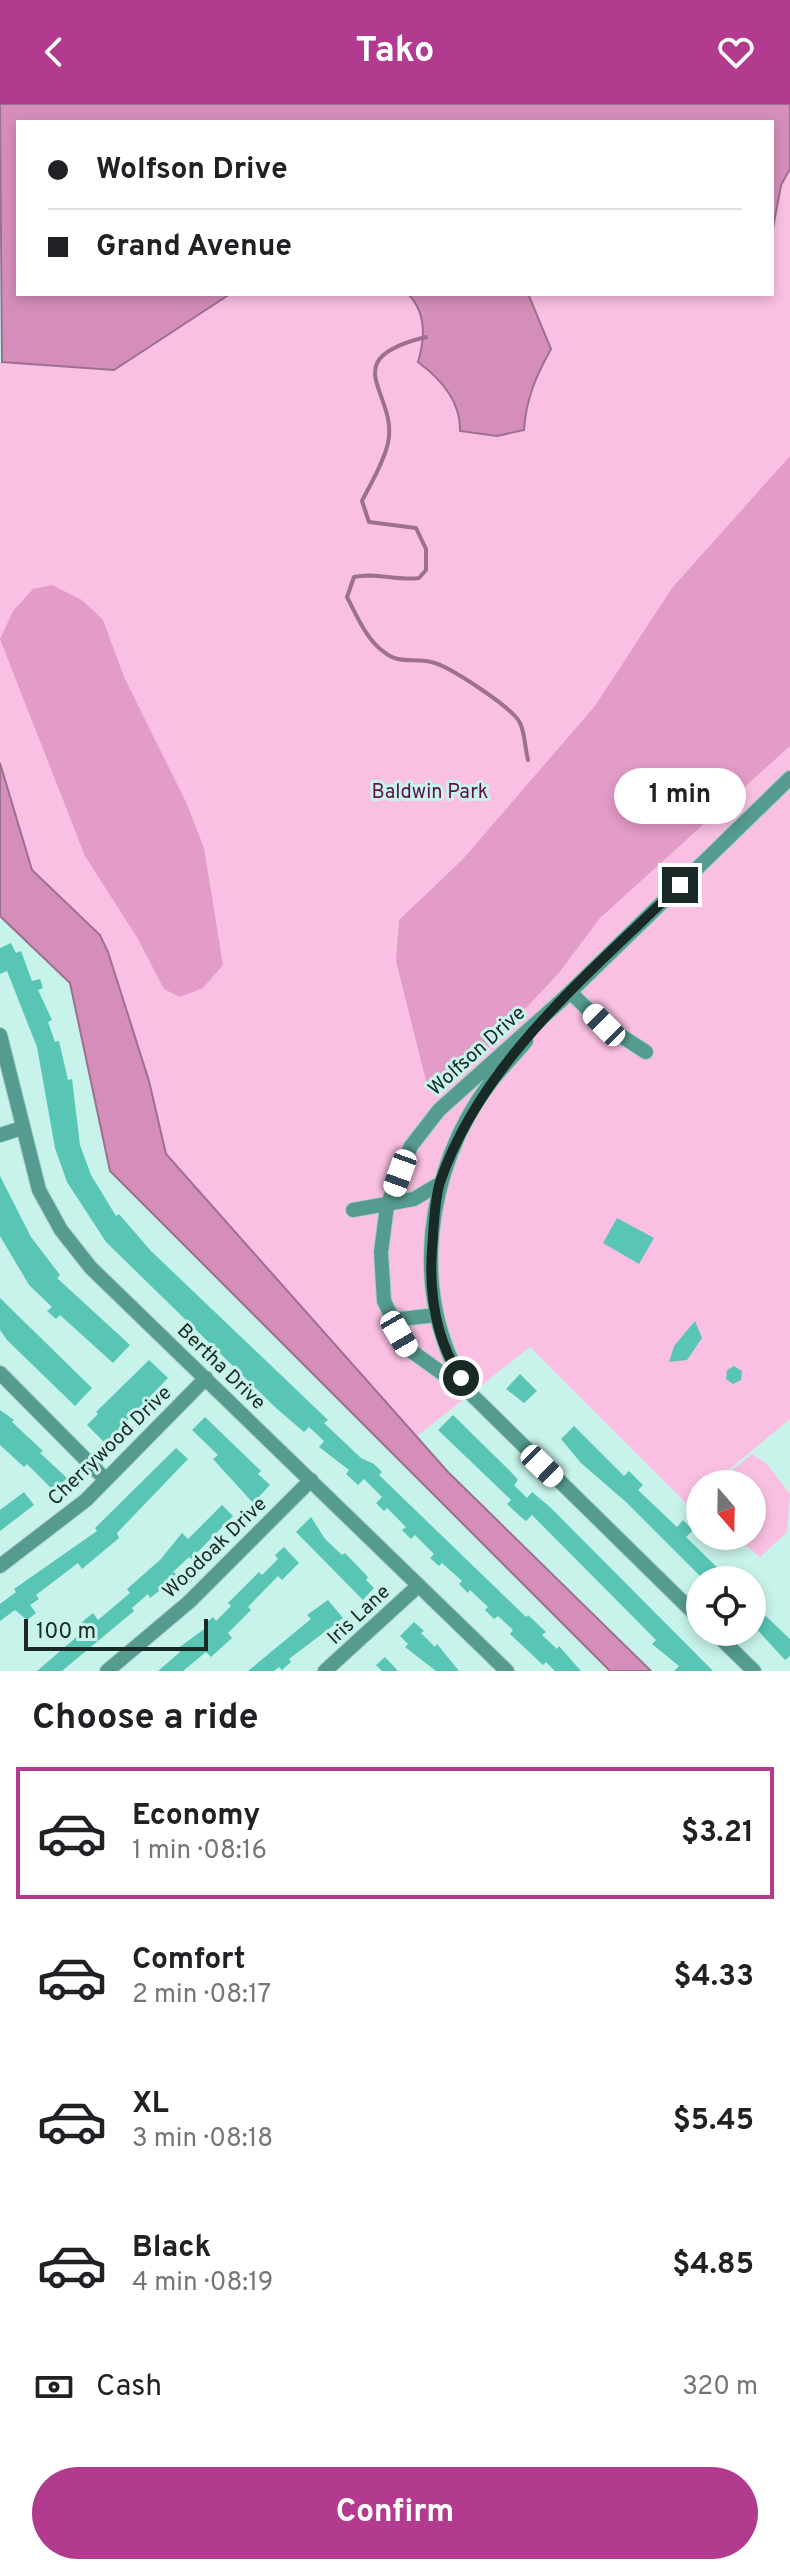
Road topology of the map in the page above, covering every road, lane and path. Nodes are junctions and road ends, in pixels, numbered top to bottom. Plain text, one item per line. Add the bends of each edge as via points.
1 (790, 778) edge
2 (566, 996) junction
3 (0, 1035) edge
4 (646, 1052) dead end
5 (22, 1128) junction
6 (0, 1135) edge
7 (439, 1184) junction
8 (387, 1206) junction
9 (353, 1210) dead end
10 (436, 1315) junction
11 (392, 1320) junction
12 (0, 1373) edge
13 (206, 1378) junction
14 (471, 1394) junction
15 (105, 1479) junction
16 (311, 1480) junction
17 (0, 1566) edge
18 (418, 1586) junction
19 (686, 1605) edge
20 (728, 1646) edge
21 (107, 1671) edge
22 (325, 1671) edge
23 (507, 1671) edge
24 (754, 1671) edge

1 - 2 street
2 - 4 street
2 - 7 street, Wolfson Drive via 489,1085
2 - 8 street, Wolfson Drive via 439,1110 411,1146
3 - 5 street, Bertha Drive
5 - 6 street
5 - 13 street, Bertha Drive via 39,1190 61,1230 91,1268
7 - 8 street via 414,1199
7 - 10 street, Wolfson Drive via 431,1270
8 - 9 street
8 - 11 street, Wolfson Drive via 382,1277
10 - 11 street
10 - 14 street, Wolfson Drive via 450,1361
11 - 14 street, Wolfson Drive via 407,1348
12 - 15 street
13 - 15 street, Cherrywood Drive
13 - 16 street, Bertha Drive
14 - 19 street, Wolfson Drive
15 - 17 street, Cherrywood Drive
16 - 18 street, Bertha Drive
16 - 21 street, Woodoak Drive via 189,1602
18 - 22 street, Iris Lane
18 - 23 street, Bertha Drive
20 - 24 street

